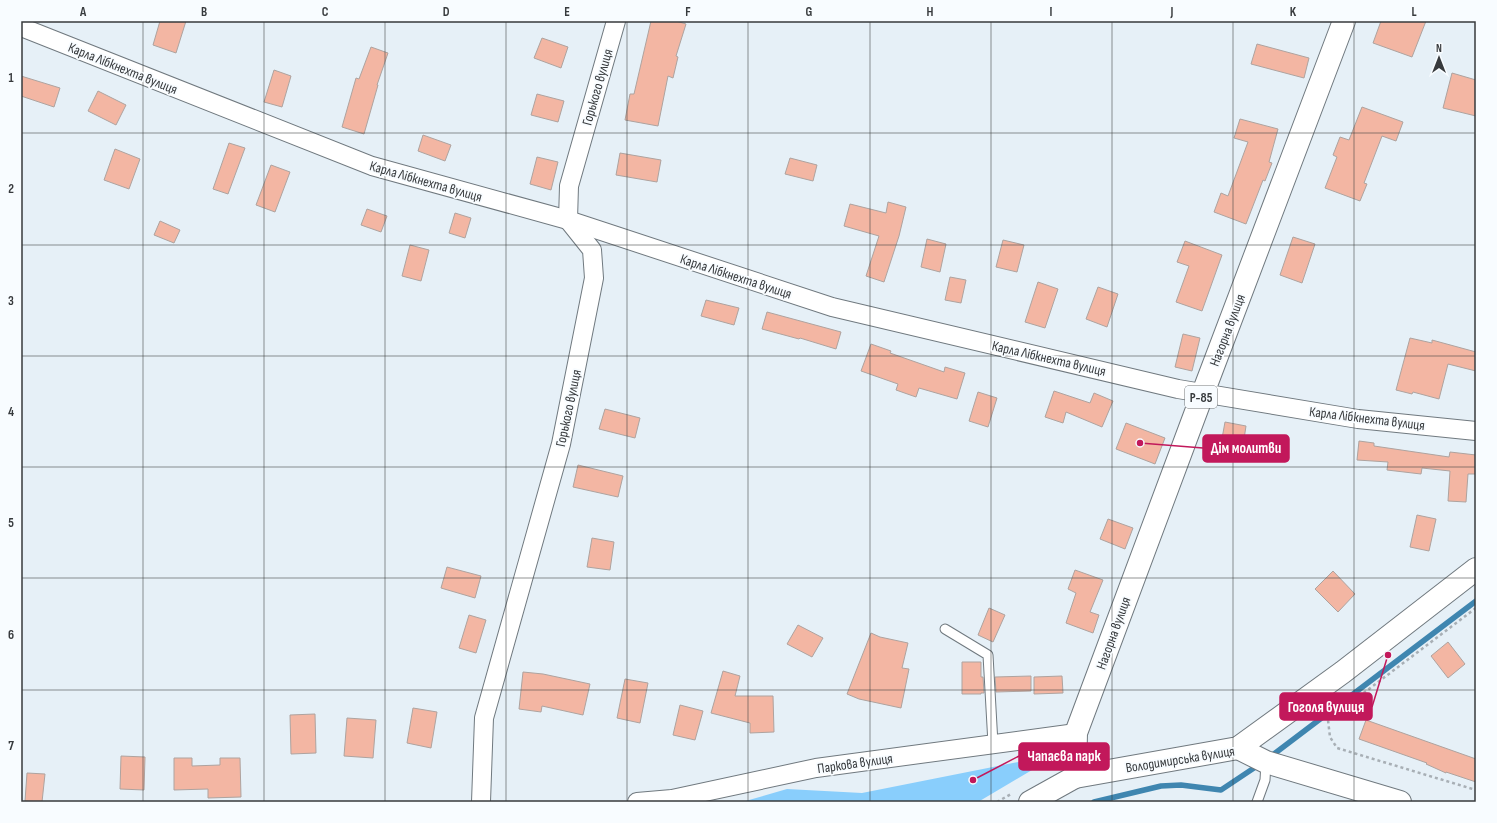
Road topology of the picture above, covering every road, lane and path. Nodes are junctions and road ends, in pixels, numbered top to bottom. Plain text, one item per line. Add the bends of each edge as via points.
1 (616, 21) edge
2 (1344, 21) edge
3 (21, 27) edge
4 (568, 220) junction
5 (1203, 393) junction
6 (1476, 431) edge
7 (1476, 569) edge
8 (1476, 608) edge
9 (945, 629) dead end
10 (1076, 733) junction
11 (993, 744) junction
12 (1238, 748) junction
13 (1266, 762) junction
14 (1075, 777) junction
15 (1476, 790) edge
16 (1023, 796) edge
17 (481, 802) edge
18 (637, 802) edge
19 (997, 802) edge
20 (1257, 802) edge
21 (1400, 802) edge

1 - 4 street, Горького вулиця via 568,186
2 - 5 main road, Нагорна вулиця / Р-85
3 - 4 street, Карла Лібкнехта вулиця via 372,166
4 - 5 street, Карла Лібкнехта вулиця via 832,307
4 - 17 street, Горького вулиця via 592,250 594,278 561,444 484,718
5 - 6 street, Карла Лібкнехта вулиця via 1358,419
5 - 10 main road, Нагорна вулиця / Р-85
7 - 12 main road via 1343,672
8 - 15 path via 1328,720 1330,737 1337,748
9 - 11 lane via 988,656
10 - 11 street, Паркова вулиця
10 - 14 main road, Нагорна вулиця / Р-85
11 - 18 street, Паркова вулиця via 816,768 672,798
12 - 13 main road, Володимирська вулиця
12 - 14 main road, Володимирська вулиця
13 - 20 lane
13 - 21 main road, Володимирська вулиця
14 - 16 main road, Володимирська вулиця
16 - 19 path

